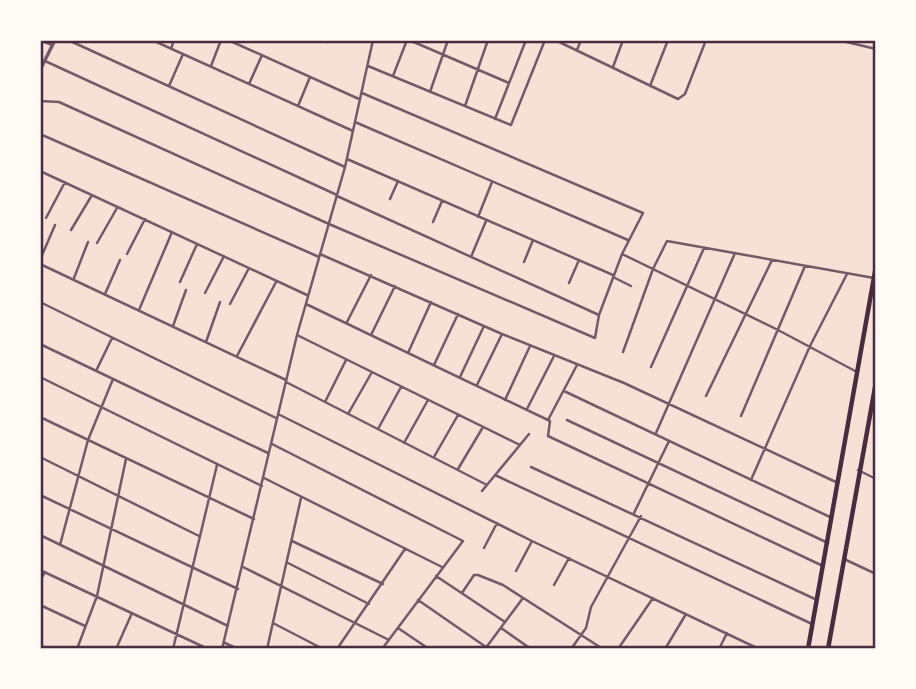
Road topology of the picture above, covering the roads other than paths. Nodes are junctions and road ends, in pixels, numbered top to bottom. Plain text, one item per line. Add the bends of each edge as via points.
1 (40, 40) edge
2 (68, 40) edge
3 (152, 40) edge
4 (174, 40) edge
5 (221, 40) edge
6 (228, 40) edge
7 (373, 40) edge
8 (408, 40) edge
9 (448, 40) edge
10 (488, 40) edge
11 (526, 40) edge
12 (545, 40) edge
13 (555, 40) edge
14 (581, 40) edge
15 (623, 40) edge
16 (667, 40) edge
17 (706, 40) edge
18 (838, 40) edge
19 (857, 42) edge
20 (53, 43) edge
21 (171, 49) junction
22 (876, 49) edge
23 (576, 51) junction
24 (183, 54) junction
25 (262, 55) junction
26 (443, 55) junction
27 (45, 61) junction
28 (368, 66) junction
29 (211, 67) junction
30 (612, 68) junction
31 (40, 70) edge
32 (478, 70) junction
33 (393, 76) junction
34 (310, 77) junction
35 (509, 83) junction
36 (249, 84) junction
37 (169, 86) junction
38 (650, 86) junction
39 (430, 92) junction
40 (362, 93) junction
41 (360, 100) junction
42 (40, 101) edge
43 (298, 106) junction
44 (464, 106) junction
45 (495, 119) junction
46 (355, 122) junction
47 (354, 131) junction
48 (40, 134) edge
49 (347, 159) junction
50 (345, 167) junction
51 (40, 171) edge
52 (398, 181) junction
53 (65, 182) junction
54 (492, 182) junction
55 (92, 195) junction
56 (337, 195) junction
57 (390, 199) dead end
58 (442, 201) junction
59 (117, 208) junction
60 (478, 217) junction
61 (46, 218) dead end
62 (145, 219) junction
63 (486, 220) junction
64 (433, 222) dead end
65 (329, 224) junction
66 (55, 225) dead end
67 (71, 230) dead end
68 (172, 232) junction
69 (533, 240) junction
70 (628, 240) junction
71 (88, 242) dead end
72 (97, 243) dead end
73 (197, 244) junction
74 (705, 248) junction
75 (736, 253) junction
76 (127, 254) dead end
77 (622, 254) junction
78 (223, 256) junction
79 (320, 256) junction
80 (471, 257) junction
81 (120, 260) dead end
82 (579, 260) junction
83 (772, 260) junction
84 (40, 262) edge
85 (524, 262) dead end
86 (805, 266) junction
87 (876, 267) edge
88 (249, 268) junction
89 (653, 269) junction
90 (848, 274) junction
91 (371, 275) junction
92 (614, 276) junction
93 (874, 278) junction
94 (73, 279) junction
95 (276, 280) junction
96 (180, 282) dead end
97 (569, 283) dead end
98 (395, 286) junction
99 (631, 286) dead end
100 (687, 286) junction
101 (186, 290) dead end
102 (205, 293) dead end
103 (105, 294) junction
104 (308, 295) junction
105 (714, 299) junction
106 (40, 302) edge
107 (219, 302) dead end
108 (431, 302) junction
109 (230, 304) dead end
110 (305, 304) junction
111 (139, 310) junction
112 (458, 314) junction
113 (746, 314) junction
114 (599, 315) junction
115 (346, 323) junction
116 (173, 326) junction
117 (484, 326) junction
118 (778, 330) junction
119 (502, 334) junction
120 (297, 335) junction
121 (371, 335) junction
122 (112, 338) junction
123 (206, 342) junction
124 (40, 344) edge
125 (530, 346) junction
126 (810, 346) junction
127 (623, 352) dead end
128 (408, 353) junction
129 (236, 356) junction
130 (554, 356) junction
131 (346, 359) junction
132 (434, 365) junction
133 (577, 366) junction
134 (651, 367) dead end
135 (96, 371) junction
136 (372, 372) junction
137 (858, 373) junction
138 (40, 377) edge
139 (460, 378) junction
140 (113, 379) junction
141 (286, 381) junction
142 (876, 383) edge
143 (477, 386) junction
144 (401, 387) junction
145 (875, 390) edge
146 (564, 391) junction
147 (706, 396) dead end
148 (428, 400) junction
149 (505, 400) junction
150 (325, 402) junction
151 (669, 403) junction
152 (101, 407) junction
153 (527, 410) junction
154 (278, 414) junction
155 (348, 414) junction
156 (458, 415) junction
157 (741, 416) dead end
158 (40, 417) edge
159 (277, 419) junction
160 (548, 420) junction
161 (567, 420) dead end
162 (483, 427) junction
163 (378, 429) junction
164 (529, 434) dead end
165 (655, 434) junction
166 (88, 440) junction
167 (669, 441) junction
168 (404, 443) junction
169 (272, 444) junction
170 (520, 445) junction
171 (764, 451) junction
172 (269, 453) junction
173 (40, 457) edge
174 (433, 457) junction
175 (126, 458) junction
176 (658, 463) junction
177 (217, 465) junction
178 (531, 467) dead end
179 (458, 470) junction
180 (858, 470) junction
181 (78, 475) junction
182 (495, 475) junction
183 (264, 478) junction
184 (876, 479) edge
185 (751, 480) junction
186 (649, 482) junction
187 (838, 483) junction
188 (487, 485) junction
189 (262, 486) junction
190 (482, 491) dead end
191 (40, 495) edge
192 (118, 496) junction
193 (209, 497) junction
194 (302, 497) junction
195 (70, 509) junction
196 (634, 513) junction
197 (641, 516) junction
198 (832, 518) junction
199 (254, 519) junction
200 (497, 523) junction
201 (112, 529) junction
202 (40, 536) edge
203 (199, 536) junction
204 (629, 539) junction
205 (292, 541) junction
206 (532, 541) junction
207 (828, 543) junction
208 (60, 545) junction
209 (484, 548) dead end
210 (405, 549) junction
211 (569, 558) junction
212 (842, 558) junction
213 (287, 563) junction
214 (104, 566) junction
215 (823, 566) junction
216 (243, 567) junction
217 (442, 567) junction
218 (192, 568) junction
219 (40, 570) edge
220 (516, 571) dead end
221 (45, 572) junction
222 (876, 574) edge
223 (436, 576) junction
224 (609, 578) junction
225 (40, 581) edge
226 (383, 584) junction
227 (554, 585) dead end
228 (282, 587) junction
229 (238, 589) junction
230 (462, 593) junction
231 (97, 596) junction
232 (524, 597) junction
233 (653, 598) junction
234 (418, 600) junction
235 (817, 600) junction
236 (369, 604) junction
237 (40, 605) edge
238 (184, 605) junction
239 (132, 613) junction
240 (686, 614) junction
241 (505, 622) junction
242 (273, 623) junction
243 (355, 624) junction
244 (812, 624) junction
245 (86, 626) junction
246 (228, 626) junction
247 (398, 628) junction
248 (501, 628) junction
249 (177, 634) junction
250 (581, 634) junction
251 (727, 634) junction
252 (389, 640) junction
253 (223, 642) junction
254 (40, 645) edge
255 (117, 648) edge
256 (486, 648) edge
257 (48, 649) edge
258 (77, 649) edge
259 (123, 649) edge
260 (173, 649) edge
261 (208, 649) edge
262 (222, 649) edge
263 (238, 649) edge
264 (267, 649) edge
265 (323, 649) edge
266 (337, 649) edge
267 (382, 649) edge
268 (429, 649) edge
269 (531, 649) edge
270 (571, 649) edge
271 (603, 649) edge
272 (618, 649) edge
273 (665, 649) edge
274 (719, 649) edge
275 (759, 649) edge
276 (808, 649) edge
277 (828, 649) edge

1 - 20 street
2 - 37 street
3 - 21 street
4 - 21 street
5 - 29 street
6 - 25 street
7 - 28 street
8 - 26 street
8 - 33 street
9 - 26 street
10 - 32 street
11 - 35 street
12 - 45 street via 513,124
13 - 23 street
14 - 23 street
15 - 30 street
16 - 38 street
17 - 38 street via 685,94 678,99
18 - 19 street
19 - 22 street
20 - 27 street
21 - 24 street
23 - 30 street
24 - 29 street
24 - 37 street
25 - 34 street
25 - 36 street
26 - 32 street
26 - 39 street
27 - 31 street
27 - 56 street
28 - 33 street
28 - 40 street
29 - 36 street
30 - 38 street
32 - 35 street
32 - 44 street
33 - 39 street
34 - 41 street
34 - 43 street
35 - 45 street
36 - 43 street
37 - 50 street
39 - 44 street
40 - 41 street
40 - 70 street via 640,212 643,216
41 - 46 street
42 - 65 street via 59,102
43 - 47 street
44 - 45 street
46 - 47 street
46 - 54 street
47 - 49 street
48 - 79 street
49 - 50 street
49 - 52 street
50 - 56 street
51 - 53 street
52 - 57 street
52 - 58 street
53 - 55 street
53 - 61 street
54 - 60 street
54 - 70 street
55 - 59 street
55 - 67 street
56 - 65 street
56 - 80 street
58 - 60 street
58 - 64 street
59 - 62 street
59 - 72 street
60 - 63 street
62 - 68 street
62 - 76 street
63 - 69 street
63 - 80 street
65 - 79 street
65 - 114 street via 590,338 596,336
66 - 84 street
68 - 73 street
68 - 111 street
69 - 82 street
69 - 85 street
70 - 77 street
71 - 94 street
73 - 78 street
73 - 96 street
74 - 75 street
74 - 89 street via 665,243
74 - 100 street
75 - 83 street
75 - 105 street
77 - 89 street
77 - 92 street
78 - 88 street
78 - 102 street
79 - 91 street
79 - 104 street
80 - 114 street
81 - 103 street
82 - 92 street
82 - 97 street
83 - 86 street
83 - 113 street
84 - 94 street
86 - 90 street
86 - 118 street
87 - 93 main road
88 - 95 street
88 - 109 street
89 - 100 street
89 - 127 street
90 - 93 street
90 - 126 street
91 - 98 street
91 - 115 street
92 - 99 street
92 - 114 street
93 - 137 main road
94 - 103 street
95 - 104 street
95 - 129 street
98 - 108 street
98 - 121 street
100 - 105 street
100 - 134 street
101 - 116 street
103 - 111 street
104 - 110 street
105 - 113 street
105 - 151 street
106 - 122 street
107 - 123 street
108 - 112 street
108 - 128 street
110 - 115 street
110 - 120 street
111 - 116 street
112 - 117 street
112 - 132 street
113 - 118 street
113 - 147 street
115 - 121 street
116 - 123 street
117 - 119 street
117 - 139 street
118 - 126 street
118 - 157 street
119 - 125 street
119 - 143 street
120 - 131 street
120 - 141 street
121 - 128 street
122 - 135 street
122 - 159 street
123 - 129 street
124 - 135 street
125 - 130 street
125 - 149 street
126 - 137 street
126 - 171 street
128 - 132 street
129 - 141 street
130 - 133 street
130 - 153 street
131 - 136 street
131 - 150 street
132 - 139 street
133 - 146 street
133 - 151 street
135 - 140 street
136 - 144 street
136 - 155 street
137 - 187 main road
138 - 152 street
139 - 143 street
140 - 152 street
140 - 172 street
141 - 150 street
141 - 154 street
142 - 145 main road
143 - 149 street
144 - 148 street
144 - 163 street
145 - 180 main road
146 - 160 street
146 - 165 street
148 - 156 street
148 - 168 street
149 - 153 street
150 - 155 street
151 - 165 street
151 - 171 street
152 - 166 street
152 - 177 street
153 - 160 street
154 - 159 street
154 - 200 street
155 - 163 street
156 - 162 street
156 - 174 street
158 - 166 street
159 - 169 street
160 - 186 street via 548,436
161 - 176 street
162 - 170 street
162 - 179 street
163 - 168 street
164 - 170 street
165 - 167 street
166 - 175 street
166 - 181 street
167 - 176 street
167 - 185 street
168 - 174 street
169 - 172 street
169 - 217 street via 461,539 462,547
170 - 182 street
171 - 185 street
171 - 187 street
172 - 183 street
173 - 181 street
174 - 179 street
175 - 192 street
175 - 193 street
176 - 186 street
176 - 207 street
177 - 189 street
177 - 193 street
178 - 196 street
179 - 188 street
180 - 184 street
180 - 212 main road
181 - 192 street
181 - 195 street
182 - 188 street
182 - 204 street
183 - 189 street
183 - 194 street
185 - 198 street
186 - 196 street
186 - 215 street
187 - 198 main road
188 - 190 street
189 - 199 street
191 - 195 street
192 - 201 street
192 - 203 street
193 - 199 street
193 - 203 street
194 - 205 street
194 - 210 street
195 - 201 street
195 - 208 street
196 - 197 street
197 - 204 street
197 - 235 street
198 - 207 main road
199 - 216 street
200 - 206 street
200 - 209 street
201 - 214 street
201 - 218 street
202 - 208 street
203 - 218 street
204 - 224 street
204 - 244 street
205 - 213 street
205 - 226 street
206 - 211 street
206 - 220 street
207 - 215 main road
208 - 214 street
210 - 217 street
210 - 226 street
211 - 224 street
211 - 227 street
212 - 222 street
212 - 277 main road
213 - 228 street
213 - 236 street
214 - 231 street
214 - 238 street
215 - 235 main road
216 - 228 street
216 - 229 street
217 - 223 street
218 - 229 street
218 - 238 street
219 - 221 street
221 - 225 street
221 - 231 street
223 - 230 street
223 - 234 street
224 - 233 street
224 - 250 street
226 - 236 street
228 - 242 street
228 - 243 street
229 - 246 street
230 - 232 street via 476,574
230 - 241 street
231 - 239 street
231 - 245 street
232 - 241 street
232 - 250 street
233 - 240 street
233 - 272 street
234 - 247 street
234 - 256 street
235 - 244 main road
236 - 243 street
237 - 245 street
238 - 246 street
238 - 249 street
239 - 249 street
239 - 255 street
240 - 251 street
240 - 273 street
241 - 248 street
242 - 264 street
242 - 265 street
243 - 252 street
243 - 266 street
244 - 276 main road
245 - 258 street
246 - 253 street
247 - 252 street
247 - 268 street
248 - 256 street
248 - 269 street
249 - 260 street
249 - 261 street
250 - 270 street
250 - 271 street
251 - 274 street
251 - 275 street
252 - 267 street
253 - 262 street
253 - 263 street
254 - 257 street
255 - 259 street

